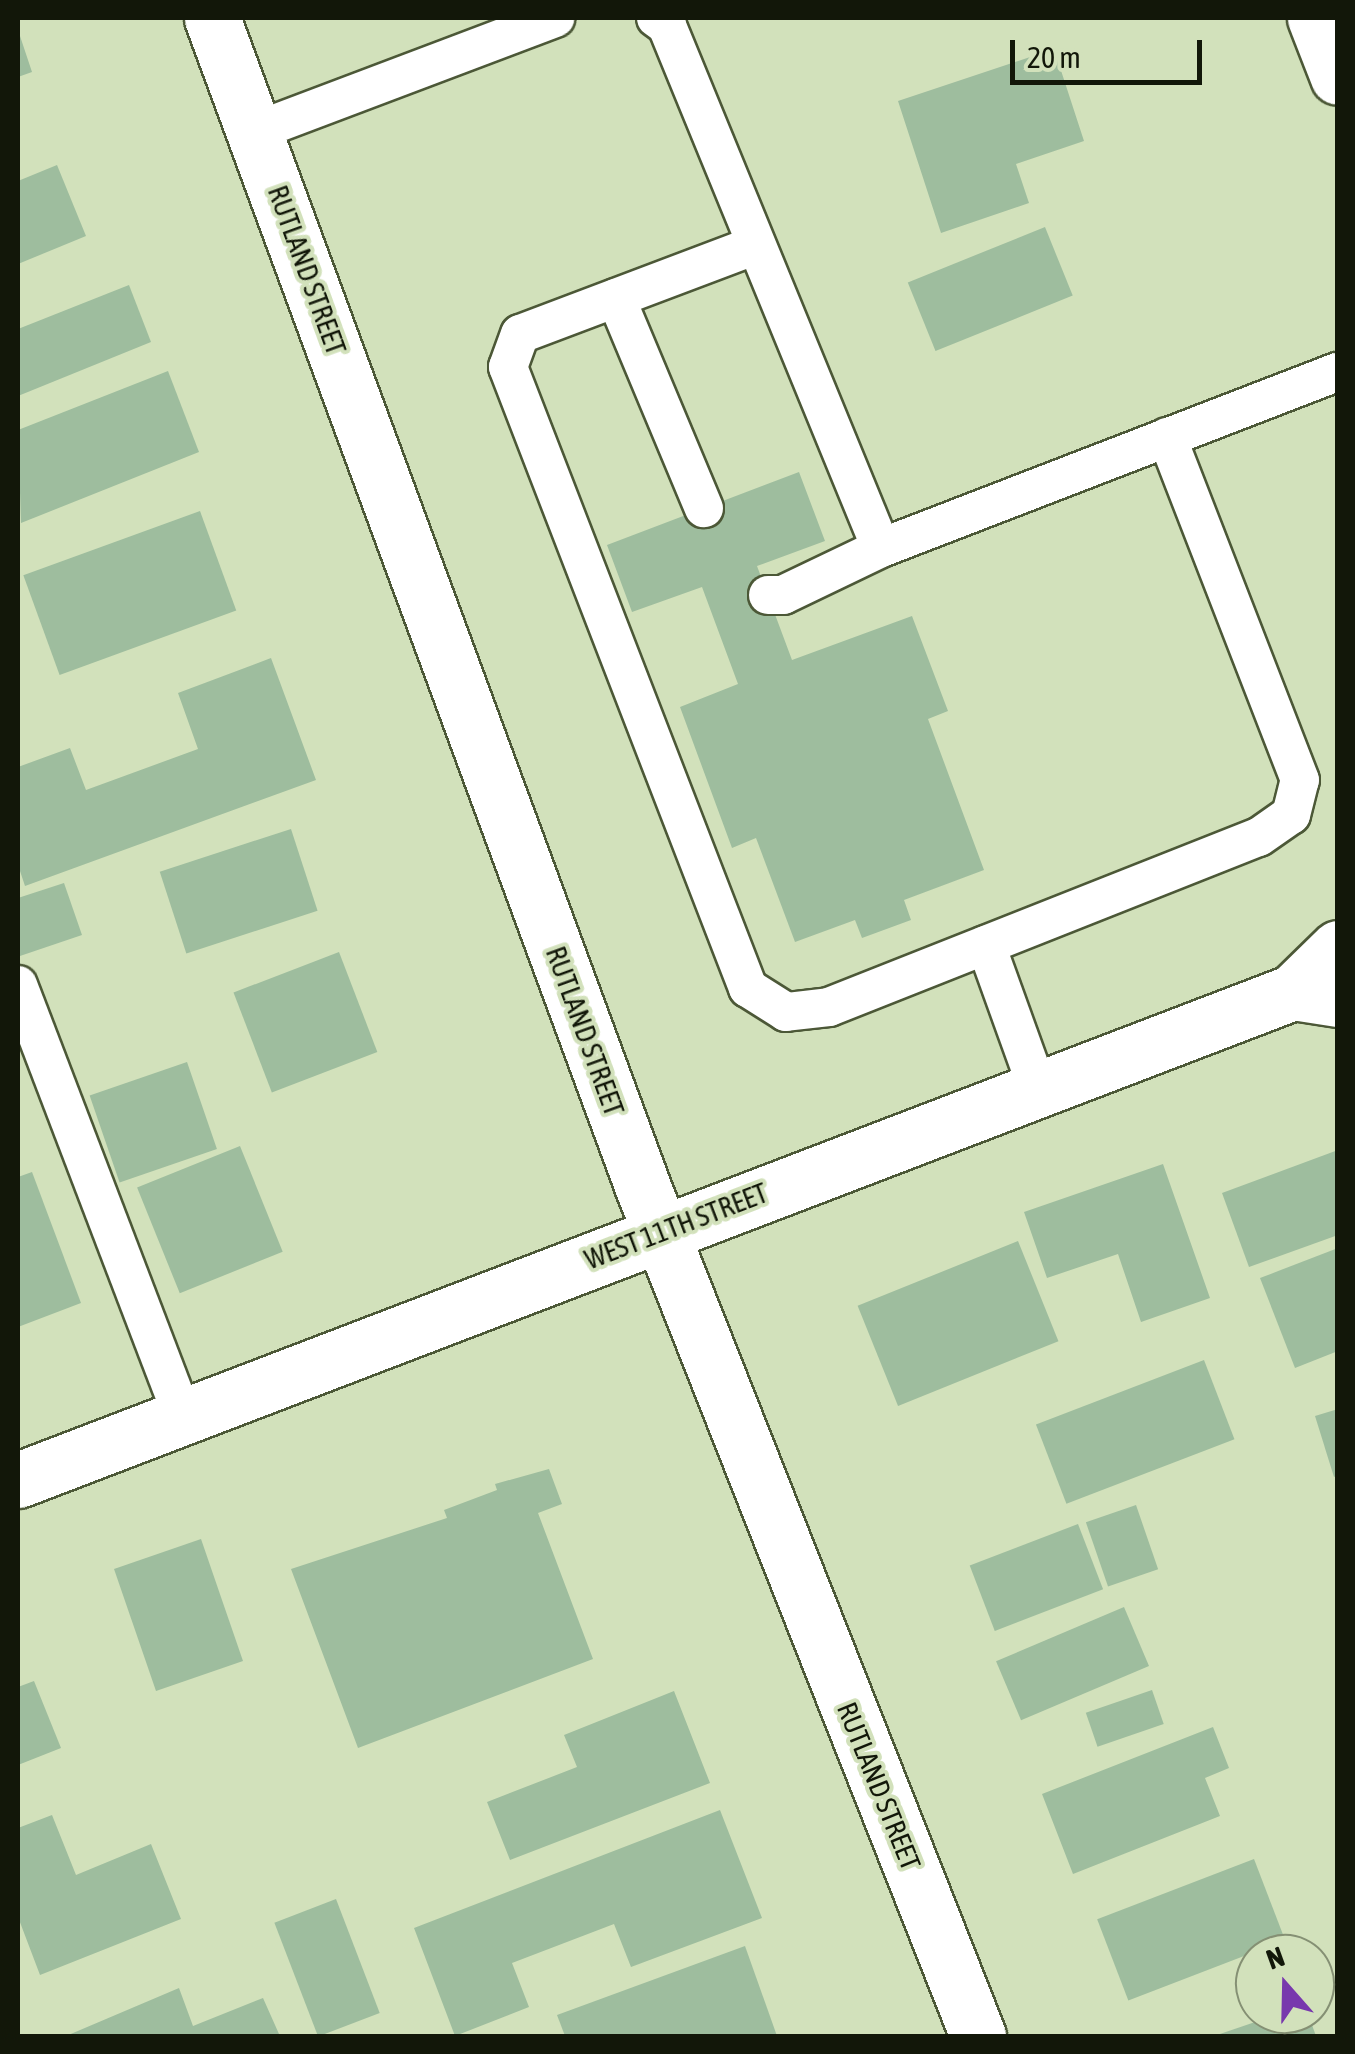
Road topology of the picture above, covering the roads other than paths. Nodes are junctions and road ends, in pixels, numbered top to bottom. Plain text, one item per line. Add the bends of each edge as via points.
1 (212, 18) edge
2 (554, 18) edge
3 (656, 18) edge
4 (1315, 18) edge
5 (1338, 78) edge
6 (256, 131) junction
7 (756, 245) junction
8 (616, 298) junction
9 (1338, 372) edge
10 (1167, 437) junction
11 (704, 508) dead end
12 (881, 548) junction
13 (768, 595) dead end
14 (986, 945) junction
15 (1338, 948) edge
16 (18, 984) edge
17 (1315, 996) edge
18 (1037, 1087) junction
19 (660, 1233) junction
20 (184, 1416) junction
21 (18, 1480) edge
22 (978, 2036) edge

1 - 6 street, RUTLAND STREET
2 - 6 lane
3 - 7 lane via 667,26
4 - 5 street
6 - 19 street, RUTLAND STREET
7 - 8 lane
7 - 12 lane
8 - 11 lane
8 - 14 lane via 520,334 508,367 748,988 786,1012 830,1007
9 - 10 lane
10 - 12 lane
10 - 14 lane via 1300,780 1291,815 1259,836
12 - 13 lane via 783,595
14 - 18 lane
15 - 17 street
16 - 20 lane
17 - 18 street, WEST 11TH STREET
18 - 19 street, WEST 11TH STREET
19 - 20 street, WEST 11TH STREET
19 - 22 street, RUTLAND STREET
20 - 21 street, WEST 11TH STREET

